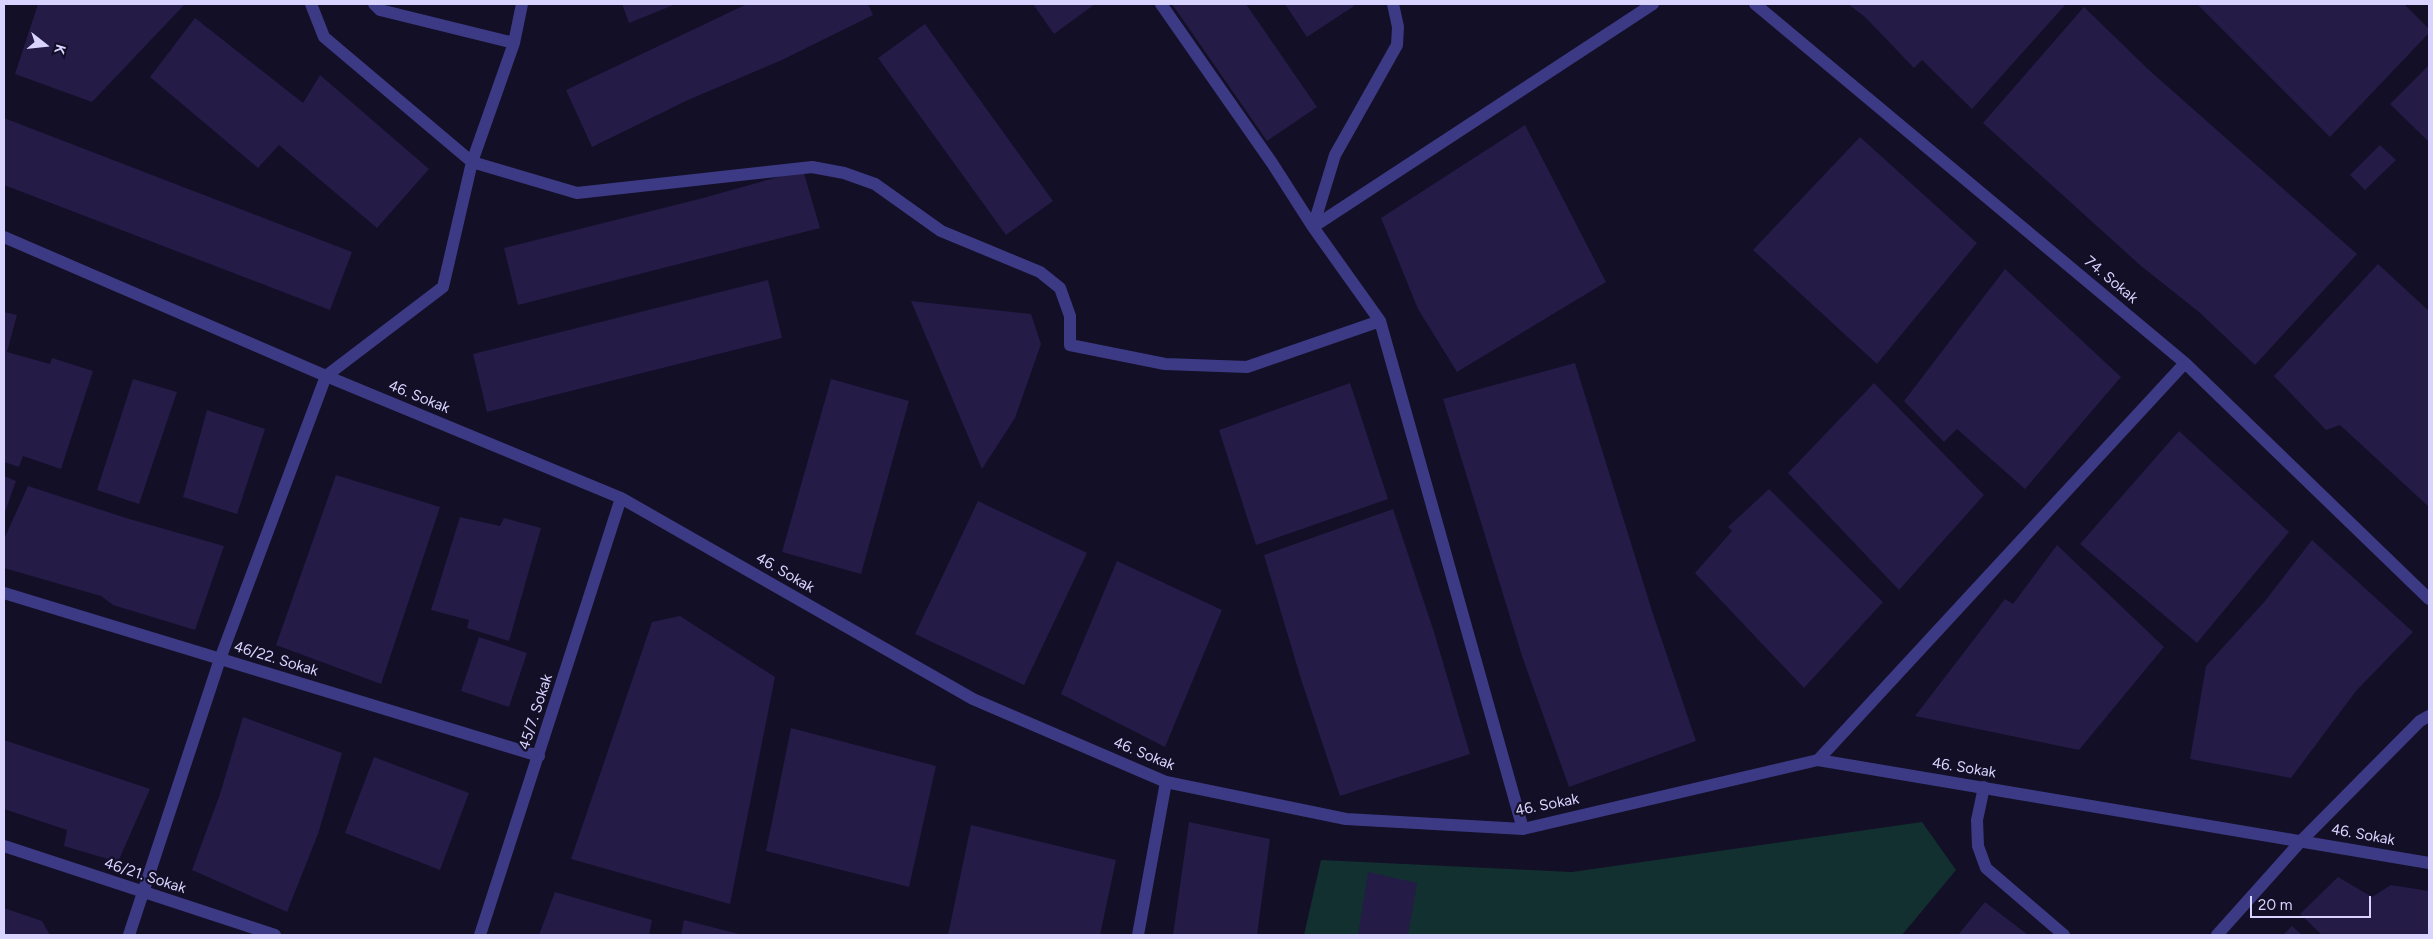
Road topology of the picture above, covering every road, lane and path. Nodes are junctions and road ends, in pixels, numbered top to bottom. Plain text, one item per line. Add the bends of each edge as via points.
1 (311, 4) edge
2 (374, 4) edge
3 (522, 4) edge
4 (1161, 4) edge
5 (1392, 4) edge
6 (1653, 4) edge
7 (1755, 4) edge
8 (514, 43) junction
9 (472, 162) junction
10 (1313, 227) junction
11 (4, 237) edge
12 (1380, 321) junction
13 (2185, 363) junction
14 (326, 376) junction
15 (622, 498) junction
16 (4, 592) edge
17 (2429, 599) edge
18 (220, 659) junction
19 (2429, 716) edge
20 (538, 756) junction
21 (1818, 760) junction
22 (1166, 782) junction
23 (1984, 787) junction
24 (1523, 829) junction
25 (2302, 840) junction
26 (4, 846) edge
27 (2429, 863) edge
28 (144, 893) junction
29 (129, 935) edge
30 (276, 935) edge
31 (480, 935) edge
32 (1138, 935) edge
33 (2064, 935) edge
34 (2217, 935) edge

1 - 9 street via 324,37
2 - 8 street via 380,10
3 - 8 street
4 - 10 street
5 - 10 street via 1398,28 1397,45 1335,155
6 - 10 street
7 - 13 street, 74. Sokak
8 - 9 street
9 - 12 street via 577,193 812,167 844,173 875,184 940,231 1040,272 1060,288 1070,316 1070,345 1164,364 1247,367
9 - 14 street via 443,287
10 - 12 street
11 - 14 street, 46. Sokak
12 - 24 street
13 - 17 street, 74. Sokak
13 - 21 street
14 - 15 street, 46. Sokak
14 - 18 street
15 - 20 street, 45/7. Sokak
15 - 22 street, 46. Sokak via 973,699
16 - 18 street, 46/22. Sokak
18 - 20 street, 46/22. Sokak
18 - 28 street
19 - 25 street via 2420,721
20 - 31 street, 45/7. Sokak
21 - 23 street, 46. Sokak
21 - 24 street, 46. Sokak
22 - 24 street, 46. Sokak via 1346,819
22 - 32 street
23 - 25 street, 46. Sokak
23 - 33 street via 1977,820 1978,846 1986,868
25 - 27 street, 46. Sokak
25 - 34 street
26 - 28 street, 46/21. Sokak
28 - 29 street
28 - 30 street, 46/21. Sokak

